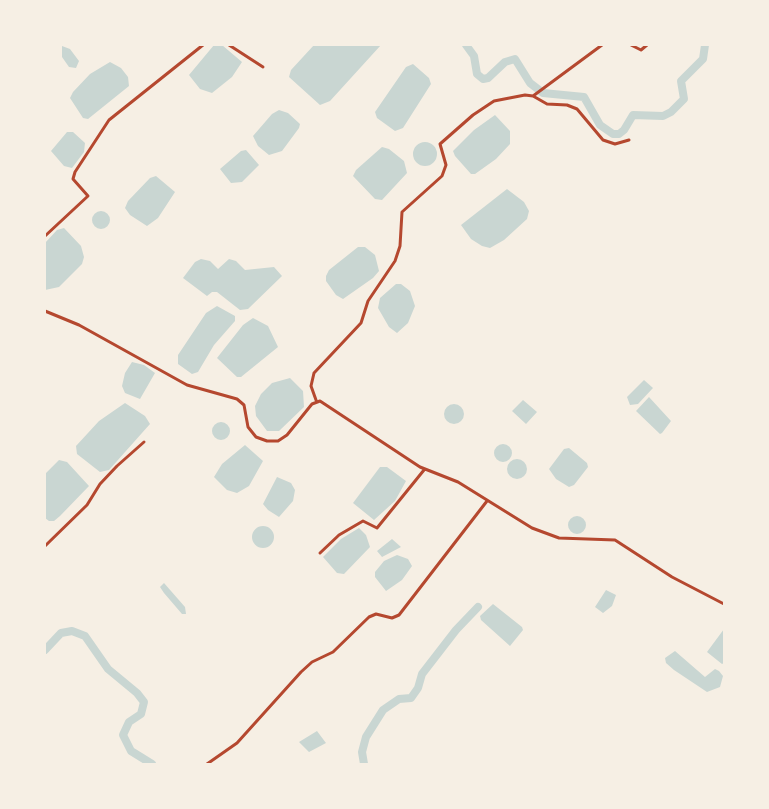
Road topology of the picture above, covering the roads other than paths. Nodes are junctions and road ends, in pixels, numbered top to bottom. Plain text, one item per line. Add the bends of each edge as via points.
1 (203, 45) edge
2 (229, 45) edge
3 (602, 45) edge
4 (631, 45) edge
5 (647, 45) edge
6 (263, 67) dead end
7 (533, 96) junction
8 (629, 140) dead end
9 (45, 236) edge
10 (45, 311) edge
11 (316, 400) junction
12 (144, 442) dead end
13 (424, 470) junction
14 (487, 501) junction
15 (45, 546) edge
16 (320, 553) dead end
17 (724, 604) edge
18 (207, 764) edge

1 - 9 street via 109,120 75,172 74,179 88,196
2 - 6 street
3 - 7 street
4 - 5 street via 641,50
7 - 8 street via 547,104 577,110 603,140 615,144
7 - 11 street via 494,101 440,144 446,165 442,176 402,212 395,261 368,301 361,323 314,373 310,386
10 - 11 street via 79,325 187,385 237,399 244,405 248,427 267,441 278,441 287,435
11 - 13 street
12 - 15 street via 117,466 75,519
13 - 14 street via 448,476
13 - 16 street via 377,528 363,520
14 - 17 street via 548,536 615,540 672,577
14 - 18 street via 399,615 369,617 333,652 312,662 237,743

